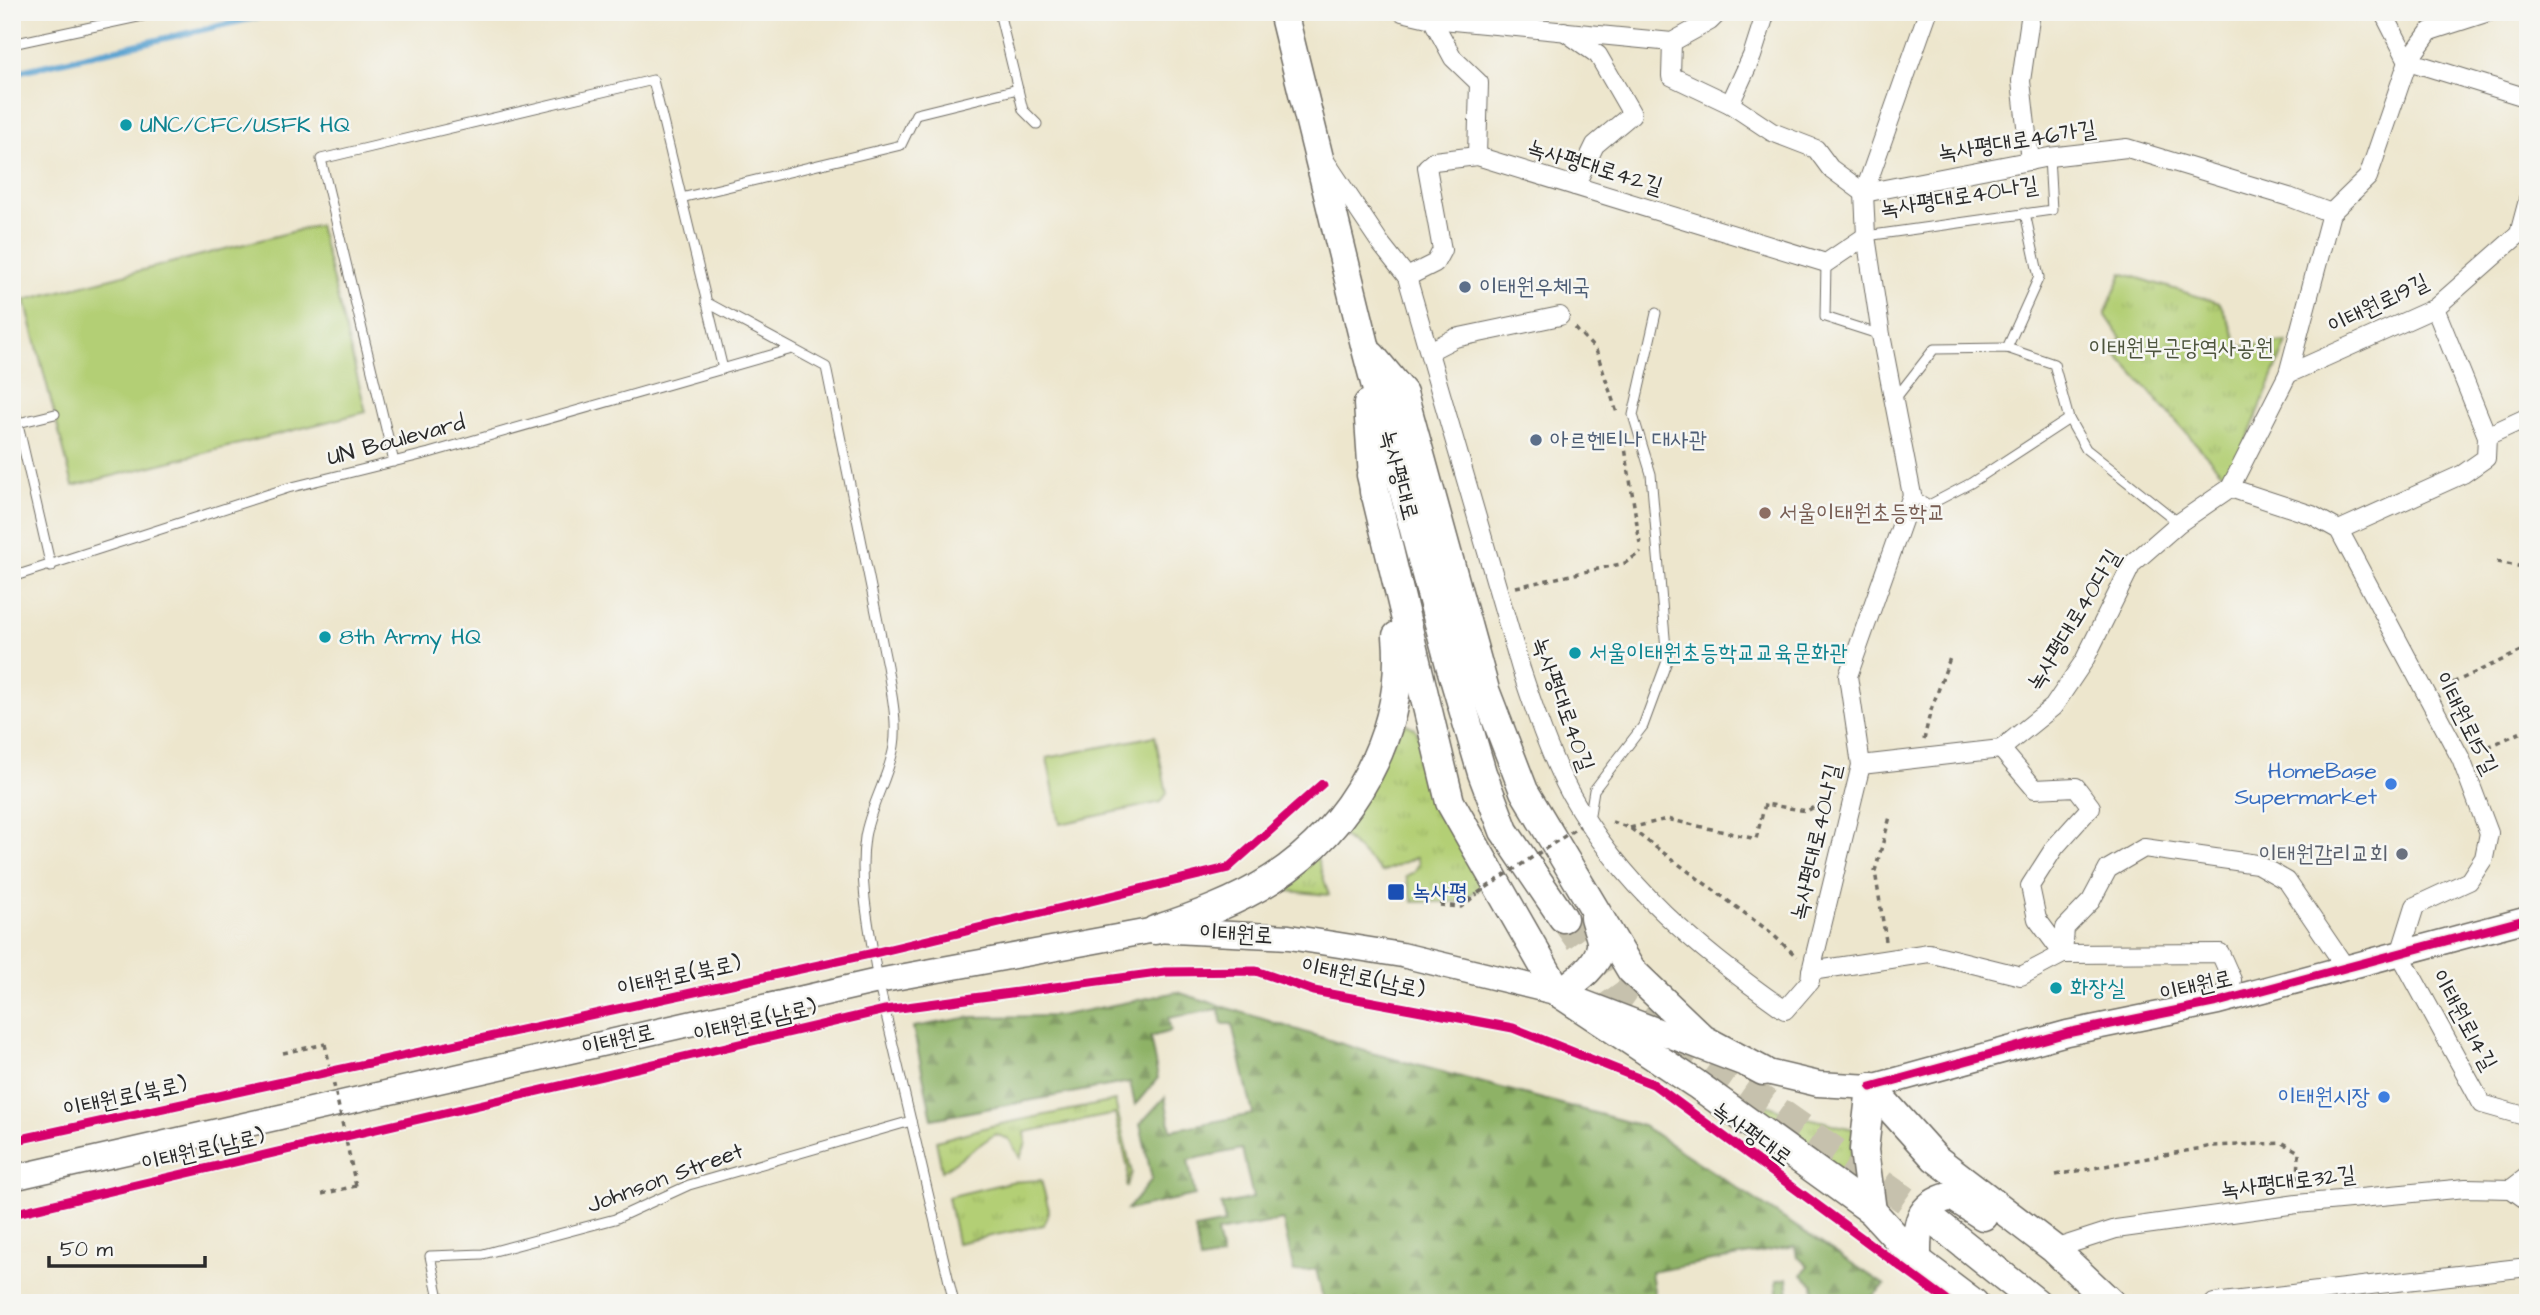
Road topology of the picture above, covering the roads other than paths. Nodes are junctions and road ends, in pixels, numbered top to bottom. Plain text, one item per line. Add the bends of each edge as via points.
1 (160, 12) edge
2 (999, 12) edge
3 (1283, 12) edge
4 (1402, 12) edge
5 (1719, 12) edge
6 (1766, 12) edge
7 (1928, 12) edge
8 (2031, 12) edge
9 (2383, 12) edge
10 (2489, 12) edge
11 (1432, 19) junction
12 (1564, 31) junction
13 (1672, 42) junction
14 (12, 44) edge
15 (2408, 61) junction
16 (1018, 89) junction
17 (2528, 98) edge
18 (1730, 104) junction
19 (1037, 124) dead end
20 (1312, 141) junction
21 (1477, 156) junction
22 (2049, 158) junction
23 (2030, 161) junction
24 (1575, 186) junction
25 (1864, 193) junction
26 (681, 198) junction
27 (2528, 200) edge
28 (2025, 213) junction
29 (2331, 213) junction
30 (1866, 236) junction
31 (1826, 263) junction
32 (1408, 277) junction
33 (706, 302) junction
34 (2435, 308) junction
35 (1656, 313) dead end
36 (1564, 319) road end
37 (1881, 335) junction
38 (2007, 348) junction
39 (792, 349) junction
40 (1366, 349) junction
41 (1430, 351) junction
42 (723, 369) junction
43 (2288, 374) junction
44 (12, 398) edge
45 (1894, 400) junction
46 (55, 414) dead end
47 (2528, 417) edge
48 (2069, 419) junction
49 (18, 423) junction
50 (2487, 436) junction
51 (394, 462) junction
52 (1371, 475) junction
53 (2230, 488) junction
54 (1912, 495) junction
55 (2179, 523) junction
56 (2339, 530) junction
57 (51, 567) junction
58 (12, 577) edge
59 (2001, 749) junction
60 (1860, 773) junction
61 (1583, 821) junction
62 (1592, 908) junction
63 (1563, 918) tunnel mouth
64 (2528, 919) edge
65 (1155, 930) junction
66 (2063, 954) junction
67 (2400, 954) junction
68 (2346, 968) junction
69 (1811, 971) junction
70 (878, 981) junction
71 (1559, 993) junction
72 (2218, 1002) junction
73 (1763, 1071) junction
74 (1871, 1087) junction
75 (2528, 1117) edge
76 (911, 1121) junction
77 (2528, 1177) edge
78 (12, 1178) edge
79 (2511, 1189) junction
80 (2528, 1201) edge
81 (1872, 1211) junction
82 (1931, 1219) tunnel mouth
83 (2045, 1242) junction
84 (1917, 1260) junction
85 (2528, 1267) edge
86 (440, 1303) edge
87 (954, 1303) edge
88 (1974, 1303) edge
89 (2037, 1303) edge
90 (2111, 1303) edge
91 (2214, 1303) edge

1 - 14 lane
2 - 16 lane
3 - 20 main road, 녹사평대로
4 - 11 street
5 - 13 street
6 - 18 street
7 - 25 street, 녹사평대로40나길
8 - 23 street via 2021,80
9 - 15 street
10 - 15 street via 2430,31
11 - 12 street
11 - 21 street via 1453,58 1479,83
12 - 13 street
12 - 24 street via 1598,55 1632,114 1595,145
13 - 18 street via 1671,76
15 - 17 street
15 - 29 street via 2368,177
16 - 19 lane via 1023,110
16 - 26 lane via 916,114 901,145
18 - 25 street via 1772,132 1816,149 1830,168
20 - 32 street, 녹사평대로40길
20 - 40 main road, 녹사평대로
21 - 24 street, 녹사평대로42길
21 - 32 street, 녹사평대로42길 via 1434,161 1427,167 1442,250 1435,263
22 - 23 street, 녹사평대로46가길
22 - 28 lane, 녹사평대로40나길 via 2052,210
22 - 29 street, 녹사평대로46가길 via 2127,148
23 - 25 street, 녹사평대로46가길
24 - 31 street, 녹사평대로42길
25 - 30 street, 녹사평대로40나길
26 - 33 lane
26 - 51 lane via 653,80 321,159
27 - 34 street, 이태원로19길 via 2519,234
28 - 30 lane, 녹사평대로40나길
28 - 38 lane via 2039,277
29 - 43 street, 녹사평대로40다길
30 - 31 street
30 - 37 street, 녹사평대로40나길
31 - 37 lane via 1825,317
32 - 41 street, 녹사평대로40길
33 - 39 lane
33 - 42 lane
34 - 43 street, 이태원로19길
34 - 50 street
35 - 61 lane via 1633,415 1651,474 1667,661 1643,726 1594,790 1590,814
36 - 41 street via 1455,338
37 - 45 street, 녹사평대로40나길
38 - 45 lane via 1934,349
38 - 48 lane via 2054,363
39 - 42 lane, UN Boulevard
39 - 70 lane via 826,367 889,675 894,744 865,836
40 - 52 main road
40 - 62 main road via 1403,393 1485,690 1524,791
40 - 63 main road, 녹사평대로 via 1482,774 1504,831
41 - 61 street, 녹사평대로40길 via 1521,669 1542,730
42 - 51 lane, UN Boulevard
43 - 53 street, 녹사평대로40다길
44 - 49 lane
45 - 54 street, 녹사평대로40나길
46 - 49 lane
47 - 50 street
48 - 54 lane via 1929,505
48 - 55 lane via 2086,449
49 - 57 lane
50 - 56 street via 2486,458 2463,474
51 - 57 lane, UN Boulevard via 276,492
52 - 65 main road via 1398,649 1395,710 1377,757 1337,819 1281,872 1232,900
52 - 71 main road via 1450,802
53 - 55 street, 녹사평대로40다길
53 - 56 street via 2312,515
54 - 60 street, 녹사평대로40나길 via 1849,676
55 - 59 street, 녹사평대로40다길 via 2132,564 2084,661 2053,707
56 - 67 street, 이태원로15길 via 2461,759 2490,833 2484,858 2469,881 2415,906
57 - 58 lane, UN Boulevard
59 - 60 street via 1920,756
59 - 66 street via 2035,789 2076,787 2091,807 2054,847 2029,886 2037,919
60 - 69 street, 녹사평대로40나길
61 - 69 street, 녹사평대로40길 via 1646,899 1727,970 1785,1010 1810,981
62 - 71 main road via 1601,946 1584,974
62 - 73 main road via 1631,970 1672,1011 1703,1039
64 - 67 main road, 이태원로
65 - 70 main road, 이태원로
65 - 71 main road, 이태원로 via 1289,937 1402,955
66 - 68 street via 2066,928 2091,901 2108,869 2144,848 2257,864 2287,881
66 - 69 street via 2021,976 1929,953
66 - 72 street via 2220,953 2232,979
67 - 68 main road, 이태원로
67 - 75 street, 이태원로14길 via 2482,1104
68 - 72 main road, 이태원로
70 - 76 lane
70 - 78 main road, 이태원로
71 - 73 main road, 이태원로
71 - 81 main road via 1696,1084
72 - 74 main road, 이태원로 via 2067,1033
73 - 74 main road, 이태원로 via 1818,1084
74 - 81 main road via 1864,1150
74 - 83 main road via 1935,1158
76 - 86 lane, Johnson Street via 689,1185 615,1219 483,1254 430,1256
76 - 87 lane
77 - 79 street
79 - 80 street
79 - 83 street, 녹사평대로32길 via 2466,1188 2297,1204
81 - 84 main road
82 - 89 main road
83 - 84 main road via 2001,1230 1952,1196 1934,1201 1922,1214
83 - 90 main road
84 - 88 main road
85 - 91 street

